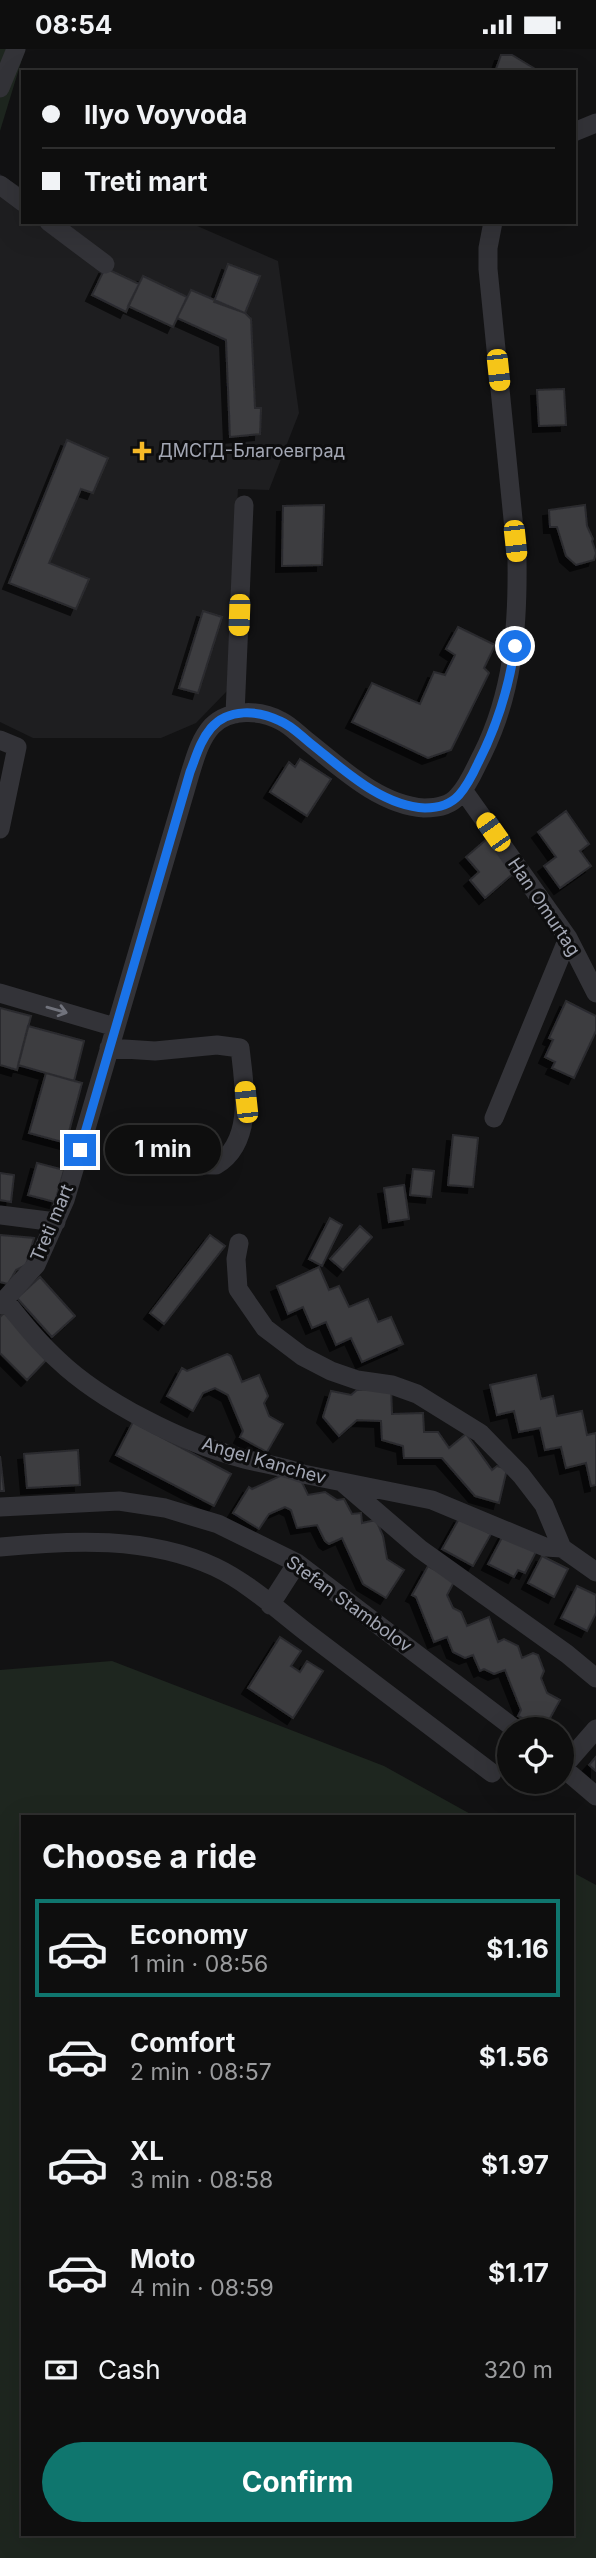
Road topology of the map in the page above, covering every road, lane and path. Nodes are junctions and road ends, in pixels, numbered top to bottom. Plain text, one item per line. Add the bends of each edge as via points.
1 (16, 49) edge
2 (0, 87) edge
3 (596, 123) edge
4 (576, 131) edge
5 (0, 185) edge
6 (21, 201) edge
7 (52, 224) edge
8 (493, 224) edge
9 (105, 264) dead end
10 (244, 505) dead end
11 (235, 714) junction
12 (0, 740) edge
13 (463, 790) junction
14 (0, 829) edge
15 (568, 938) junction
16 (0, 993) edge
17 (596, 993) edge
18 (115, 1027) junction
19 (110, 1048) junction
20 (494, 1118) dead end
21 (148, 1164) dead end
22 (0, 1215) edge
23 (56, 1221) junction
24 (239, 1243) dead end
25 (3, 1303) edge
26 (341, 1482) junction
27 (0, 1507) edge
28 (0, 1547) edge
29 (562, 1548) junction
30 (296, 1563) junction
31 (596, 1572) edge
32 (270, 1605) junction
33 (596, 1678) edge
34 (499, 1717) edge
35 (596, 1729) edge
36 (574, 1754) edge
37 (492, 1773) dead end
38 (574, 1777) edge
39 (596, 1796) edge

1 - 2 street
3 - 4 street
5 - 6 street
7 - 9 street
8 - 13 street via 488,269 517,559 515,646 497,722
10 - 11 street
11 - 13 street via 252,712 281,721 367,786 402,804 439,807
11 - 18 street, Treti mart via 213,726 200,747
12 - 14 street via 17,747
13 - 15 street, Han Omurtag
15 - 17 street, Han Omurtag
15 - 20 street
16 -> 18 street
18 - 19 street, Treti mart
19 - 21 street via 240,1048 246,1102 235,1143 224,1160 216,1165
19 - 23 street, Treti mart
22 - 23 street
23 - 25 street, Treti mart via 36,1265
24 - 29 street via 238,1289 265,1328 331,1371 418,1394 480,1433 544,1505
25 - 26 street, Angel Kanchev via 59,1362 115,1403 170,1432 240,1458
26 - 29 street, Angel Kanchev via 432,1500 545,1547
26 - 33 street via 420,1549
27 - 30 street, Stefan Stambolov via 119,1501 165,1508 218,1524
28 - 32 street via 113,1543 148,1547 214,1567
29 - 31 street
30 - 32 street
30 - 34 street, Stefan Stambolov
32 - 37 street
35 - 36 street
38 - 39 street

